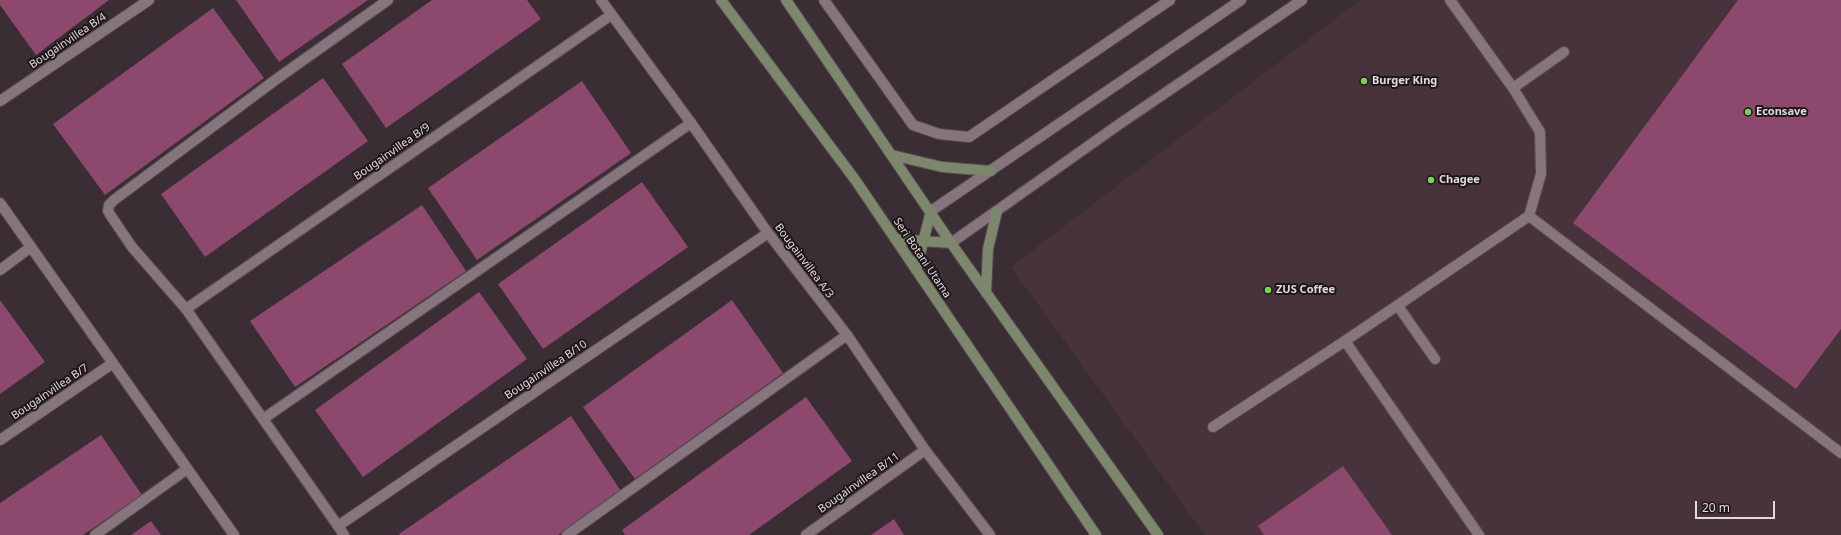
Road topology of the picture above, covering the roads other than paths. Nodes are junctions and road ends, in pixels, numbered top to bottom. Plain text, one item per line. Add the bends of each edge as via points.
1 (149, 0) edge
2 (388, 0) edge
3 (601, 0) edge
4 (721, 0) edge
5 (786, 0) edge
6 (824, 0) edge
7 (1170, 0) edge
8 (1240, 0) edge
9 (1302, 0) edge
10 (1450, 0) edge
11 (611, 15) junction
12 (1564, 52) dead end
13 (1513, 88) junction
14 (0, 101) edge
15 (691, 123) junction
16 (892, 155) junction
17 (991, 171) junction
18 (0, 203) edge
19 (930, 211) junction
20 (997, 211) junction
21 (1529, 216) junction
22 (768, 233) junction
23 (896, 240) junction
24 (922, 242) junction
25 (951, 243) junction
26 (31, 247) junction
27 (0, 270) edge
28 (916, 270) junction
29 (986, 292) junction
30 (1398, 306) junction
31 (186, 309) junction
32 (846, 335) junction
33 (1345, 341) junction
34 (1435, 359) dead end
35 (113, 363) junction
36 (263, 419) junction
37 (1213, 427) dead end
38 (0, 440) edge
39 (925, 450) junction
40 (1841, 453) edge
41 (187, 469) junction
42 (338, 526) junction
43 (95, 535) edge
44 (234, 535) edge
45 (344, 535) edge
46 (567, 535) edge
47 (806, 535) edge
48 (990, 535) edge
49 (1096, 535) edge
50 (1158, 535) edge
51 (1479, 535) edge

1 - 14 street, Bougainvillea B/4
2 - 31 street via 278,78 109,205 108,211 132,247
3 - 11 street, Bougainvillea A/3
4 - 23 main road, Seri Botani Utama via 856,181
5 - 16 main road
6 - 7 street via 913,125 939,134 969,137
8 - 17 street
9 - 20 street
10 - 13 street
11 - 15 street, Bougainvillea A/3
11 - 31 street, Bougainvillea B/9
12 - 13 street
13 - 21 street via 1540,132 1540,174
15 - 22 street, Bougainvillea A/3
15 - 36 street
16 - 17 main road via 942,167
16 - 19 main road
17 - 19 street
18 - 26 street
19 - 24 main road
19 - 25 main road
20 - 25 street
20 - 29 main road via 988,249
21 - 30 street
21 - 40 street
22 - 32 street, Bougainvillea A/3
22 - 42 street, Bougainvillea B/10
23 - 24 main road
23 - 28 main road, Seri Botani Utama
24 - 25 main road
24 - 28 main road
25 - 29 main road
26 - 27 street
26 - 35 street
28 - 49 main road, Seri Botani Utama
29 - 50 main road
30 - 33 street
30 - 34 street
31 - 36 street
32 - 39 street, Bougainvillea A/3
32 - 46 street
33 - 37 street
33 - 51 street
35 - 38 street, Bougainvillea B/7
35 - 41 street
36 - 42 street
39 - 47 street, Bougainvillea B/11
39 - 48 street, Bougainvillea A/3
41 - 43 street
41 - 44 street
42 - 45 street

